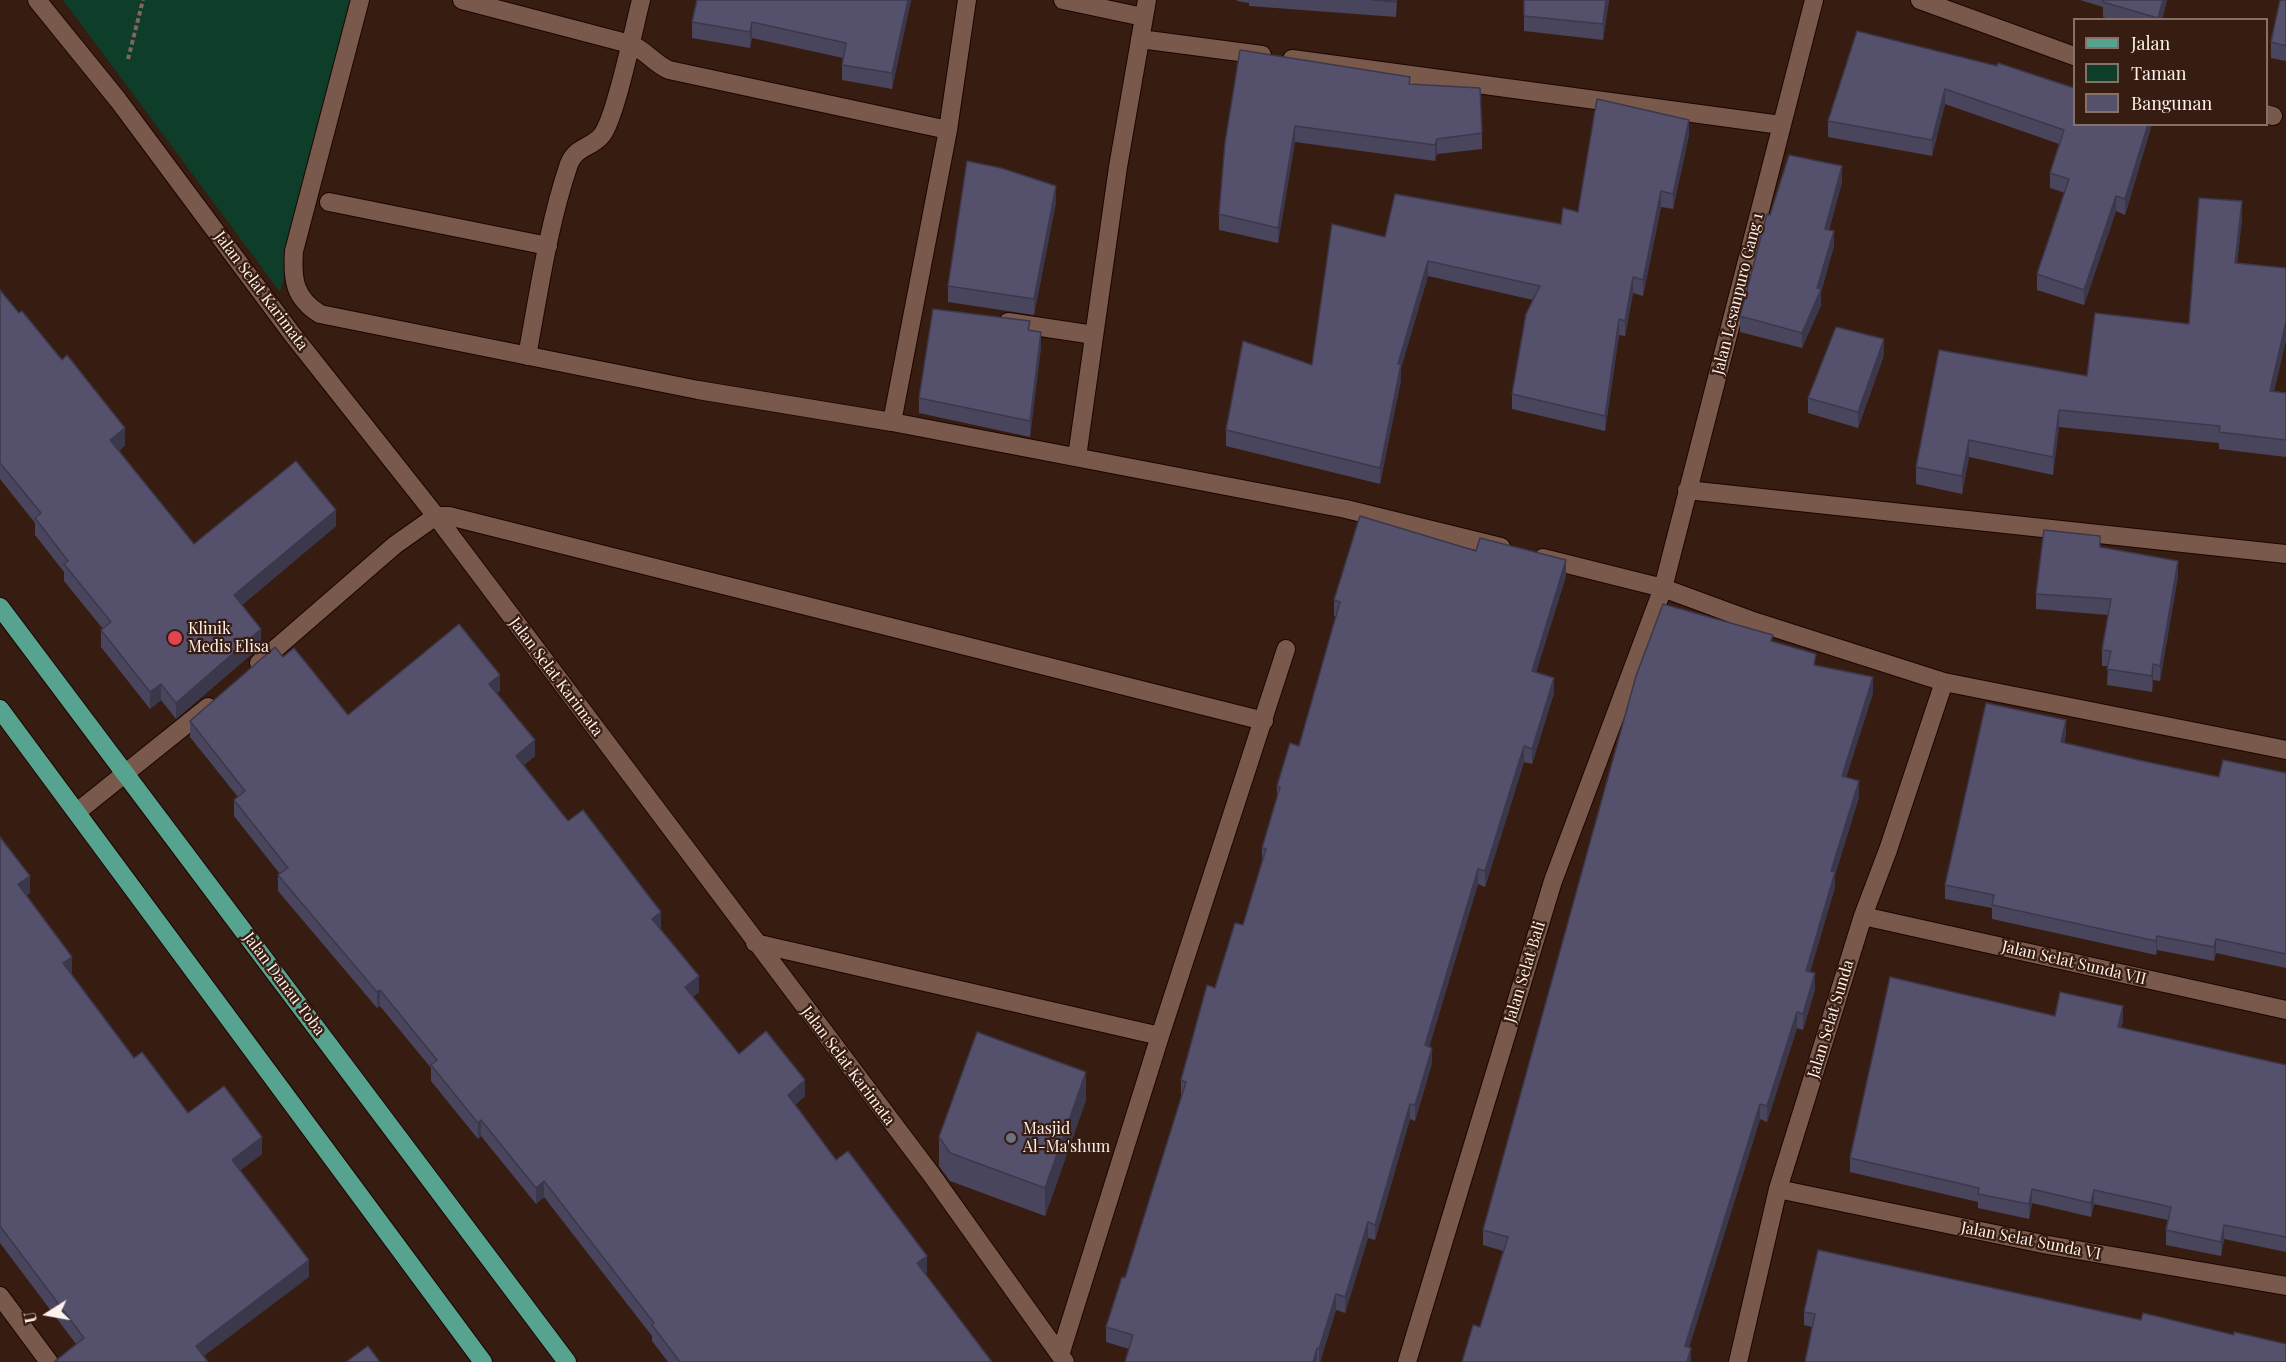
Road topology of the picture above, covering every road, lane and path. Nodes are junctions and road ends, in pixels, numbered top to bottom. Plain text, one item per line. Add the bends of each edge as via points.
1 (37, 0) edge
2 (143, 0) edge
3 (360, 0) edge
4 (462, 0) edge
5 (641, 0) edge
6 (968, 0) edge
7 (1063, 0) edge
8 (1814, 0) edge
9 (1920, 0) edge
10 (1145, 8) edge
11 (1140, 39) junction
12 (630, 44) junction
13 (2073, 56) edge
14 (118, 100) junction
15 (1781, 125) junction
16 (948, 130) junction
17 (329, 202) dead end
18 (548, 246) junction
19 (914, 308) junction
20 (937, 312) edge
21 (993, 320) edge
22 (1094, 335) junction
23 (527, 356) junction
24 (892, 422) junction
25 (1077, 457) junction
26 (1688, 490) junction
27 (436, 516) junction
28 (2286, 554) edge
29 (1663, 588) junction
30 (0, 607) edge
31 (1286, 649) dead end
32 (241, 678) edge
33 (1944, 682) junction
34 (223, 694) edge
35 (0, 709) edge
36 (1264, 721) junction
37 (2286, 750) edge
38 (124, 772) junction
39 (77, 812) junction
40 (1863, 916) junction
41 (755, 943) junction
42 (2286, 1010) edge
43 (1160, 1036) junction
44 (1778, 1189) junction
45 (2286, 1286) edge
46 (0, 1296) edge
47 (41, 1359) edge
48 (1063, 1359) edge
49 (483, 1362) edge
50 (567, 1362) edge
51 (1407, 1362) edge
52 (1738, 1362) edge

1 - 14 street, Jalan Selat Karimata
2 - 14 path
3 - 23 street via 294,250 292,277 296,291 320,314
4 - 12 street
5 - 12 street
6 - 16 street
7 - 10 street
8 - 15 street, Jalan Lesanpuro Gang 1
9 - 13 street
10 - 11 street
11 - 15 street
11 - 22 street
12 - 16 street via 645,50 669,70
12 - 18 street via 603,135 580,148 570,163
14 - 27 street, Jalan Selat Karimata via 292,334
15 - 26 street, Jalan Lesanpuro Gang 1
16 - 19 street
17 - 18 street
18 - 23 street
19 - 20 street
19 - 24 street
21 - 22 street
22 - 25 street
23 - 24 street via 698,390
24 - 25 street
25 - 29 street via 1346,508
26 - 28 street
26 - 29 street, Jalan Lesanpuro Gang 1
27 - 32 street via 395,545
27 - 36 street via 461,518
27 - 41 street, Jalan Selat Karimata
29 - 33 street
29 - 51 street, Jalan Selat Bali via 1553,882
30 - 38 main road, Jalan Danau Toba
31 - 36 street
33 - 37 street
33 - 40 street, Jalan Selat Sunda
34 - 38 street
35 - 39 main road
36 - 43 street
38 - 39 street
38 - 50 main road, Jalan Danau Toba
39 - 49 main road
40 - 42 street, Jalan Selat Sunda VII
40 - 44 street, Jalan Selat Sunda
41 - 43 street
41 - 48 street, Jalan Selat Karimata via 931,1174
43 - 48 street
44 - 45 street, Jalan Selat Sunda VI via 2048,1245
44 - 52 street, Jalan Selat Sunda
46 - 47 street

